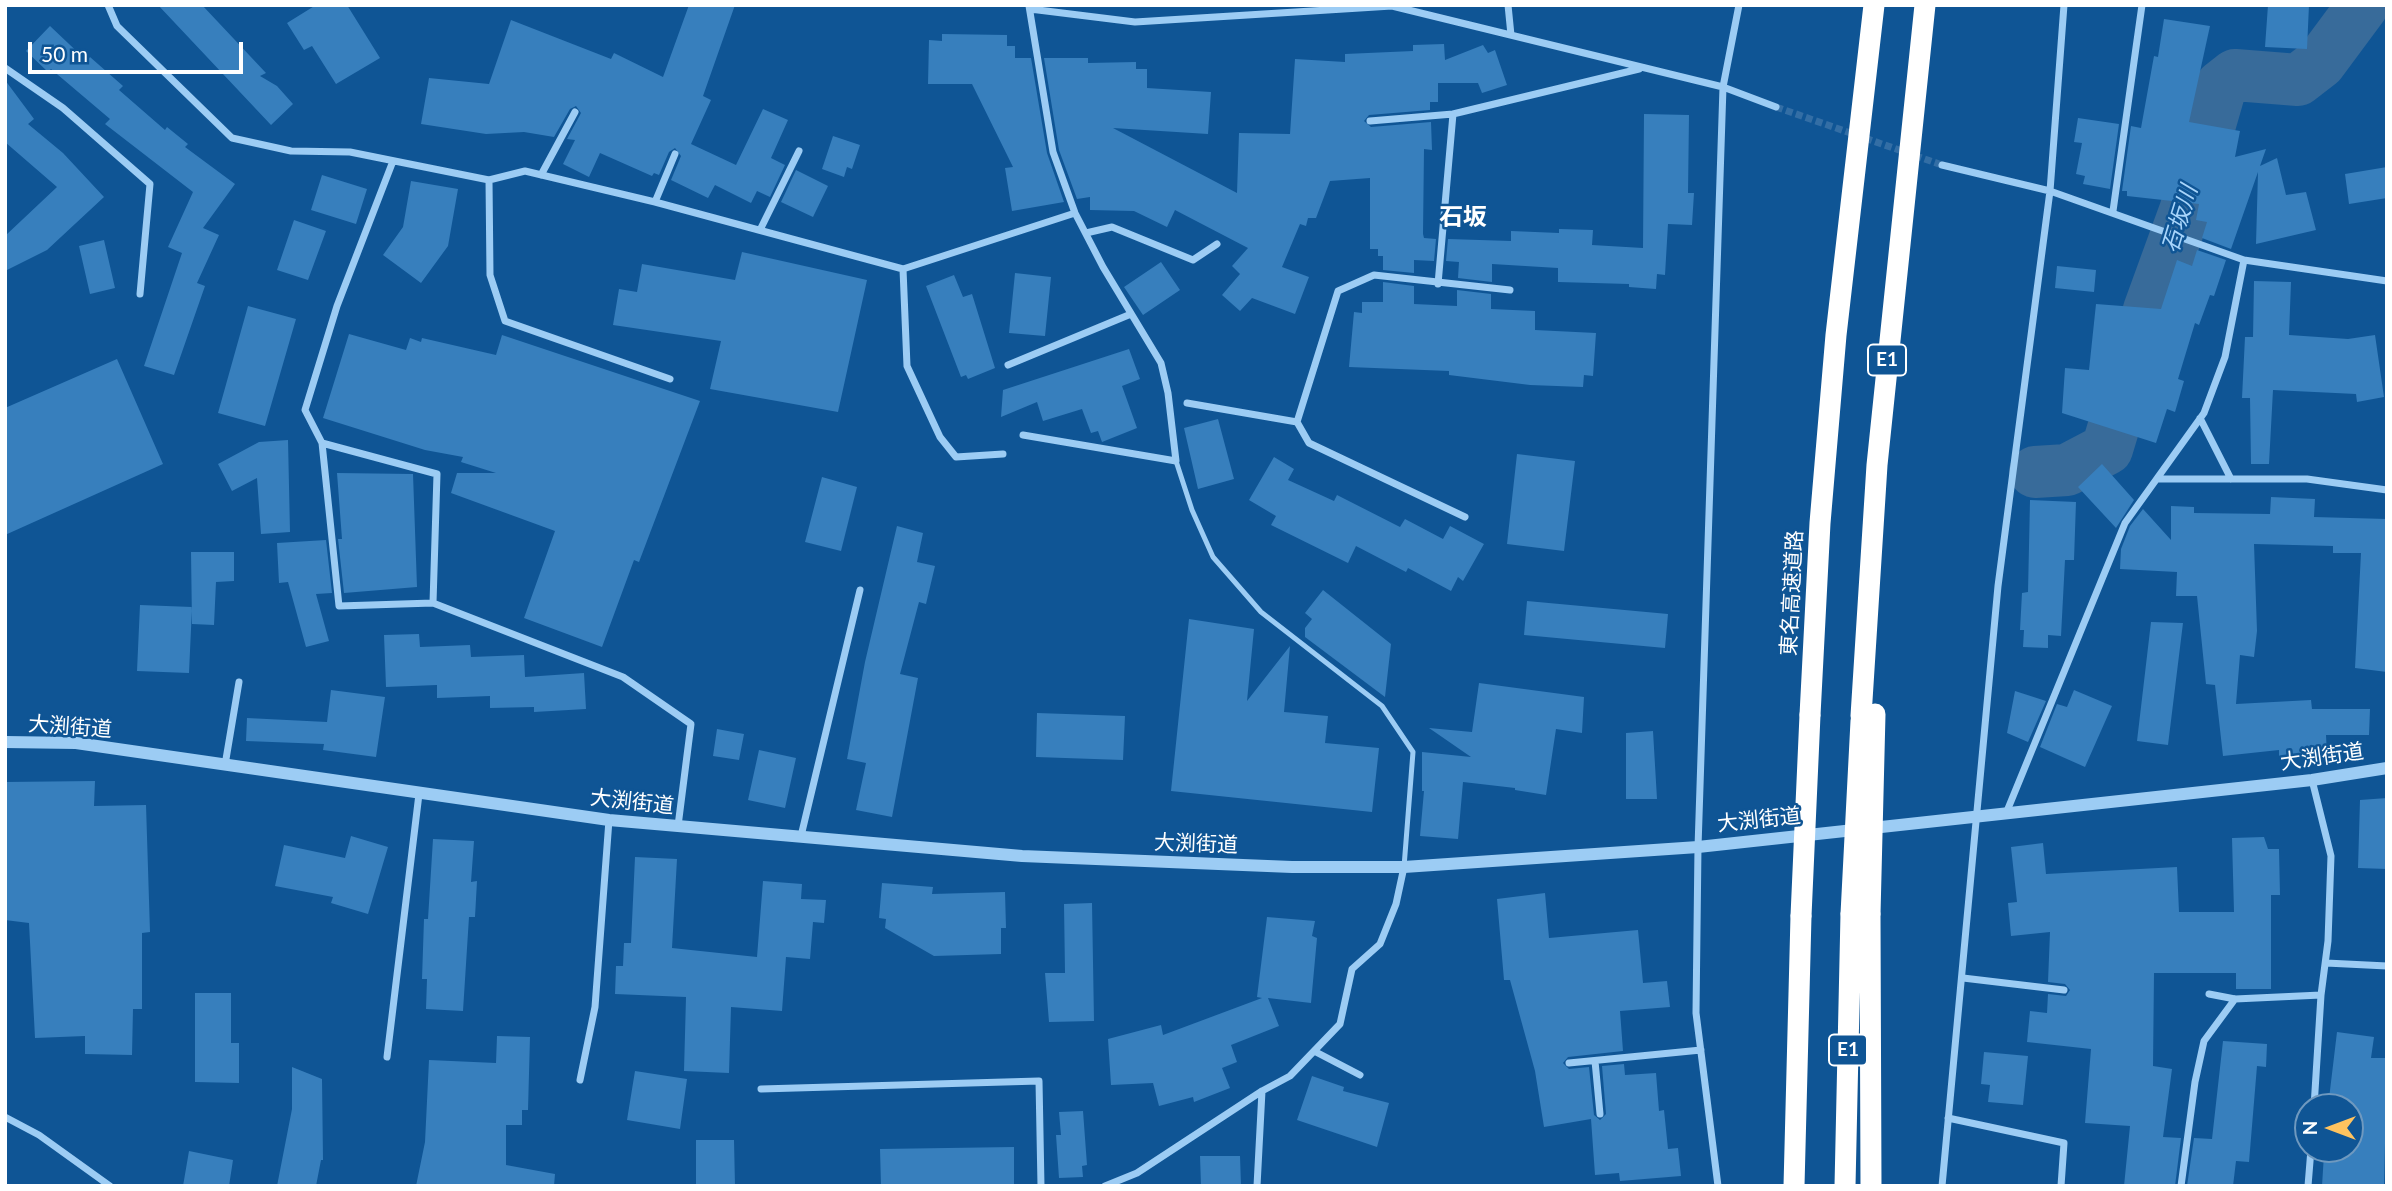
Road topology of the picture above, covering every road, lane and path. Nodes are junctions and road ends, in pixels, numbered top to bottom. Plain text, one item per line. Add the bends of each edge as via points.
1 (108, 5) edge
2 (1508, 5) edge
3 (1739, 5) edge
4 (1874, 5) edge
5 (1925, 5) edge
6 (2064, 5) edge
7 (2142, 5) edge
8 (1029, 7) edge
9 (1511, 35) junction
10 (5, 68) edge
11 (1643, 68) junction
12 (1723, 87) junction
13 (1776, 107) tunnel mouth
14 (575, 112) dead end
15 (1453, 114) junction
16 (1370, 121) dead end
17 (799, 151) dead end
18 (675, 154) dead end
19 (394, 161) junction
20 (1941, 165) tunnel mouth
21 (541, 175) junction
22 (489, 180) junction
23 (2050, 191) junction
24 (655, 202) junction
25 (2113, 211) junction
26 (1075, 213) junction
27 (760, 230) junction
28 (1086, 233) junction
29 (1217, 244) dead end
30 (2244, 260) junction
31 (903, 269) junction
32 (2387, 281) edge
33 (1438, 284) junction
34 (1510, 289) dead end
35 (140, 294) dead end
36 (1131, 314) junction
37 (1008, 365) dead end
38 (670, 379) dead end
39 (1187, 403) dead end
40 (2200, 418) junction
41 (1297, 422) junction
42 (1023, 435) dead end
43 (322, 443) junction
44 (1003, 454) dead end
45 (1176, 461) junction
46 (2158, 479) junction
47 (2231, 479) junction
48 (2387, 491) edge
49 (1465, 517) dead end
50 (860, 590) dead end
51 (433, 603) junction
52 (239, 682) dead end
53 (5, 742) edge
54 (225, 765) junction
55 (2385, 765) edge
56 (2312, 780) junction
57 (419, 794) junction
58 (2007, 811) junction
59 (1977, 816) junction
60 (608, 820) junction
61 (678, 827) junction
62 (801, 836) junction
63 (1698, 846) junction
64 (1404, 867) junction
65 (1860, 914) junction
66 (2326, 963) junction
67 (2387, 966) edge
68 (1963, 978) junction
69 (2064, 990) dead end
70 (2209, 994) dead end
71 (2321, 995) junction
72 (2235, 999) junction
73 (1701, 1050) junction
74 (1314, 1051) junction
75 (387, 1057) dead end
76 (1595, 1061) junction
77 (1569, 1063) dead end
78 (1360, 1075) dead end
79 (580, 1080) dead end
80 (761, 1089) dead end
81 (1262, 1091) junction
82 (2315, 1093) edge
83 (1600, 1114) dead end
84 (5, 1117) edge
85 (1948, 1118) junction
86 (2310, 1163) edge
87 (110, 1186) edge
88 (1041, 1186) edge
89 (1105, 1186) edge
90 (1257, 1186) edge
91 (1718, 1186) edge
92 (1794, 1186) edge
93 (1845, 1186) edge
94 (1871, 1186) edge
95 (1942, 1186) edge
96 (2061, 1186) edge
97 (2181, 1186) edge
98 (2308, 1186) edge

1 - 19 street via 117,26 232,138 291,151 350,152
2 - 9 street
3 - 12 street
4 - 92 highway, 東名高速道路, bridge via 1820,523 1801,916
5 - 65 highway, E1, bridge via 1869,555
6 - 23 street
7 - 25 street
8 - 9 street via 1135,22 1392,6
8 - 26 street via 1053,152
9 - 11 street
10 - 35 street via 63,108 150,184
11 - 12 street
11 - 15 street
12 - 13 street
12 - 63 street
14 - 21 street
15 - 16 street
15 - 33 street
17 - 27 street
18 - 24 street
19 - 22 street
19 - 43 street via 337,306 305,410
20 - 23 street
21 - 22 street via 525,171
21 - 24 street
22 - 38 street via 490,275 505,321
23 - 25 street
23 - 59 street via 2012,468
24 - 27 street
25 - 30 street
26 - 28 street
26 - 31 street
27 - 31 street
28 - 29 street via 1112,227 1193,261
28 - 36 street
30 - 32 street
30 - 40 street via 2225,357
31 - 44 street via 907,366 940,437 956,457
33 - 34 street
33 - 41 street via 1374,275 1338,291
36 - 37 street
36 - 45 street via 1161,363
39 - 41 street
40 - 46 street
40 - 47 street
41 - 49 street via 1309,443
42 - 45 street
43 - 51 street via 438,474
43 - 51 street via 339,607
45 - 64 lane via 1213,557 1261,612 1382,706 1413,752
46 - 47 street
46 - 58 street via 2126,523
47 - 48 street via 2307,479
50 - 62 street
51 - 61 street via 623,677 691,724
52 - 54 street
53 - 54 street, 大渕街道 via 76,743
54 - 57 street, 大渕街道
55 - 56 street, 大渕街道
56 - 58 street, 大渕街道
56 - 66 street via 2331,856
57 - 60 street, 大渕街道
57 - 75 street
58 - 59 street, 大渕街道
59 - 63 street, 大渕街道
59 - 68 street
60 - 61 street, 大渕街道
60 - 79 street via 595,1007
61 - 62 street, 大渕街道
62 - 64 street, 大渕街道 via 1022,856
63 - 64 street, 大渕街道
63 - 73 street via 1696,1013
64 - 74 street via 1380,944 1352,968 1340,1024
65 - 93 highway, E1
65 - 94 highway
66 - 67 street
66 - 71 street
68 - 69 street
68 - 85 street
70 - 72 street
71 - 72 street
71 - 82 street
72 - 97 street via 2204,1041
73 - 76 street
73 - 91 street
74 - 78 street
74 - 81 street via 1290,1076
76 - 77 street
76 - 83 street
80 - 88 street via 1040,1081
81 - 89 street via 1137,1172
81 - 90 street
84 - 87 street via 39,1135
85 - 95 street
85 - 96 street via 2064,1143
86 - 98 street

